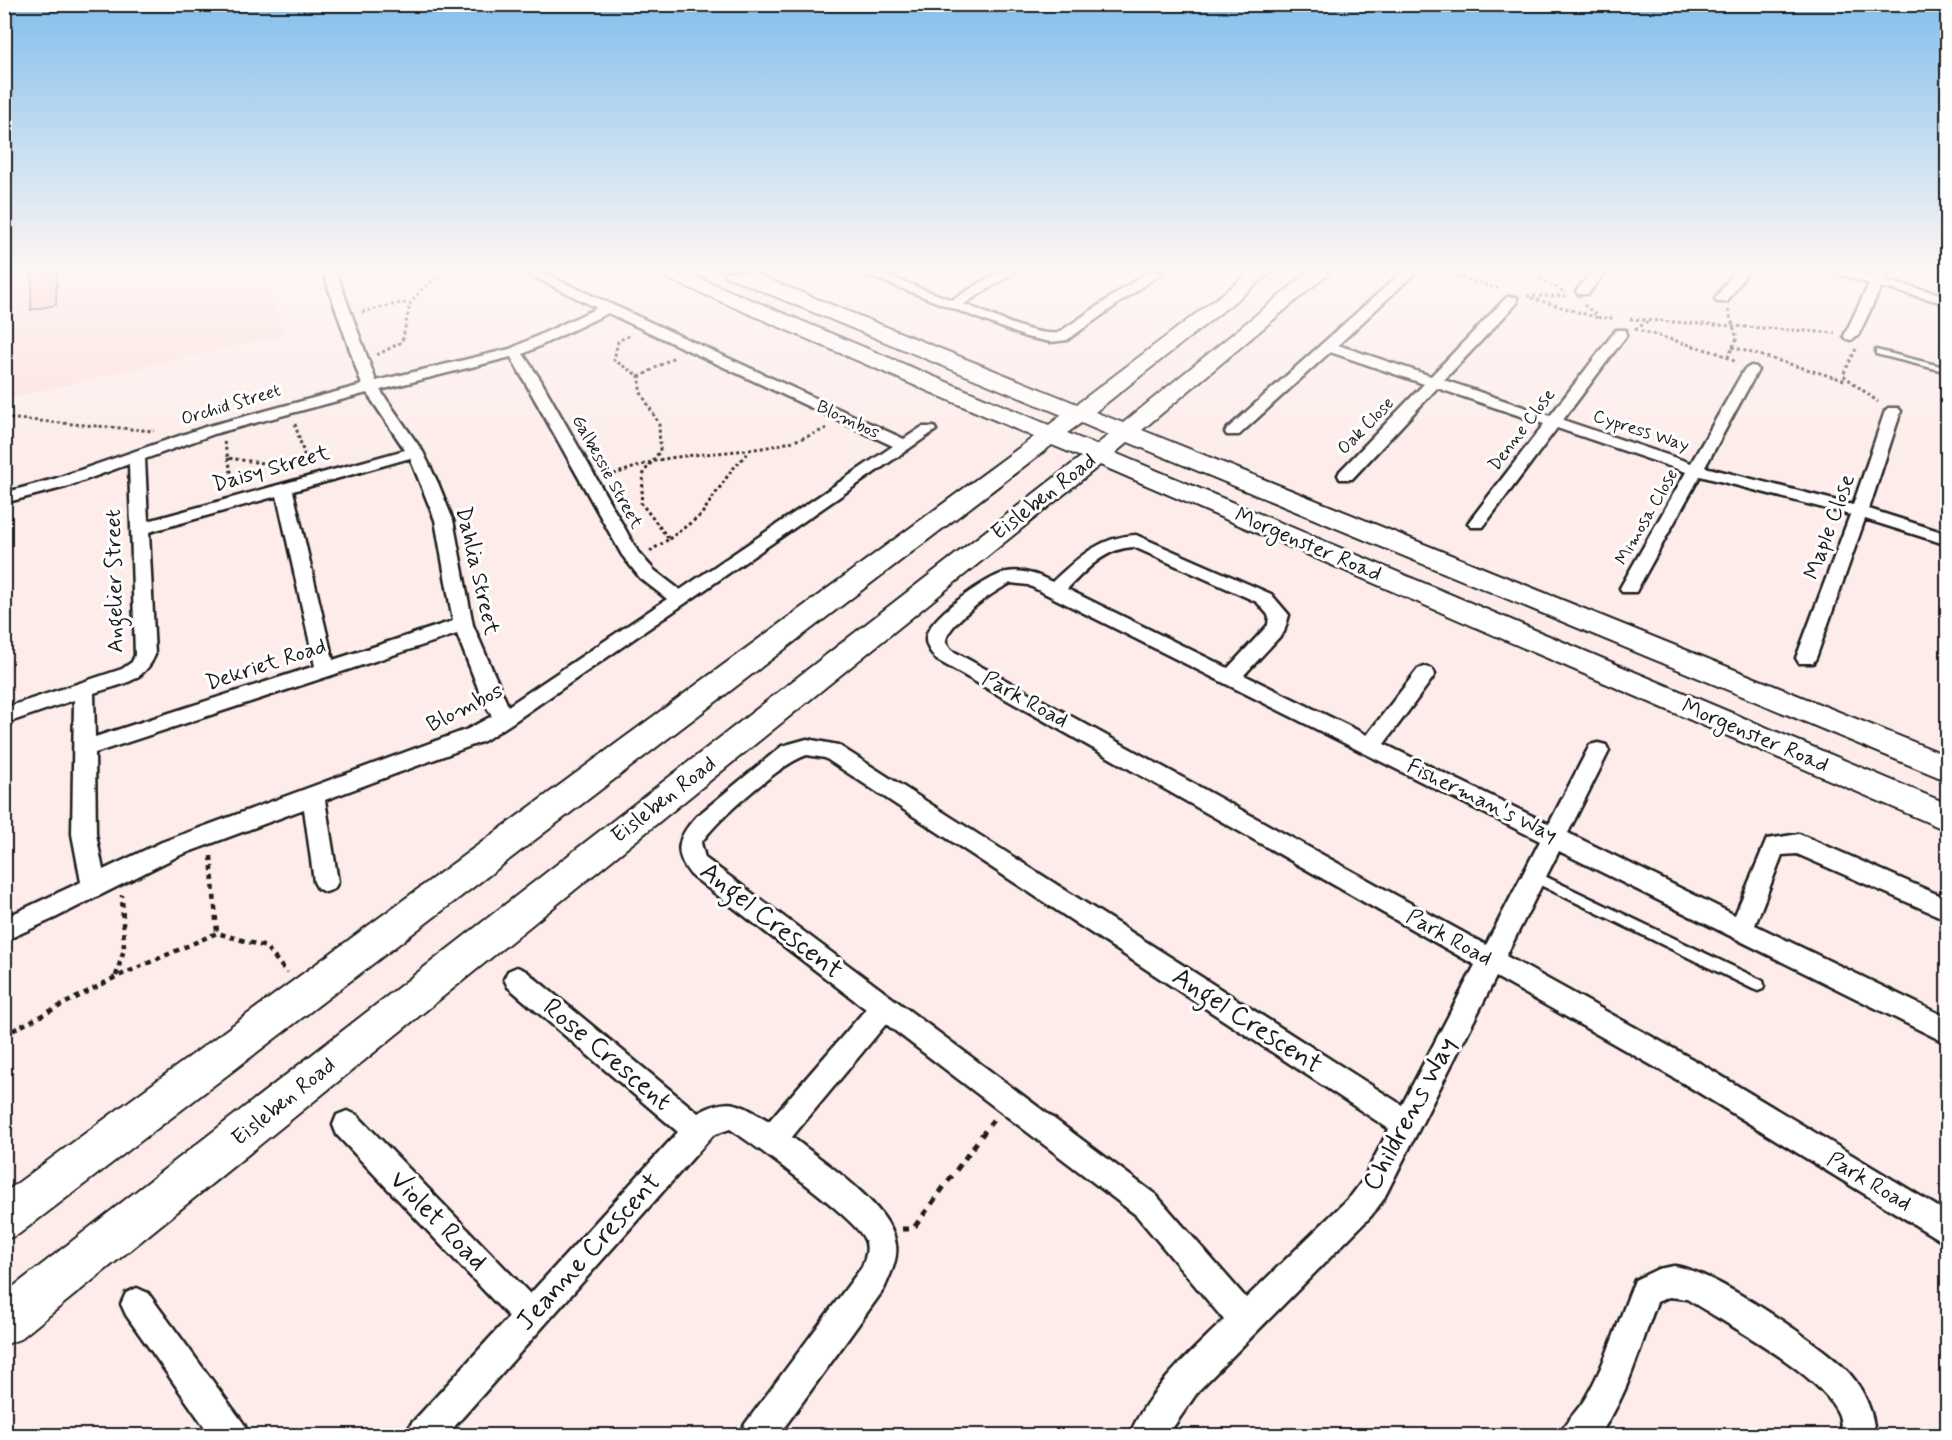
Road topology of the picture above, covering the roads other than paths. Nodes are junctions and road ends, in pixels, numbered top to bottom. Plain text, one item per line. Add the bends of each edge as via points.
1 (353, 339) edge
2 (541, 339) edge
3 (673, 339) edge
4 (826, 339) edge
5 (899, 339) edge
6 (1176, 339) edge
7 (1239, 339) edge
8 (1335, 339) edge
9 (1471, 339) edge
10 (1616, 339) edge
11 (1327, 346) junction
12 (514, 352) junction
13 (1879, 352) dead end
14 (1751, 370) dead end
15 (1947, 370) edge
16 (1435, 382) junction
17 (371, 388) junction
18 (1893, 411) dead end
19 (1081, 413) junction
20 (1552, 422) junction
21 (928, 430) dead end
22 (1126, 431) junction
23 (1233, 432) dead end
24 (1051, 436) junction
25 (905, 446) junction
26 (415, 452) junction
27 (1096, 456) junction
28 (137, 457) junction
29 (1696, 470) junction
30 (1346, 475) dead end
31 (284, 489) junction
32 (4, 498) edge
33 (1860, 512) junction
34 (1477, 523) dead end
35 (139, 529) junction
36 (1947, 540) edge
37 (1629, 588) dead end
38 (1055, 590) junction
39 (679, 599) junction
40 (463, 625) junction
41 (944, 655) joint
42 (1806, 658) dead end
43 (326, 671) junction
44 (1425, 674) dead end
45 (1231, 677) junction
46 (84, 691) junction
47 (4, 716) edge
48 (505, 718) junction
49 (1371, 747) junction
50 (83, 749) junction
51 (1598, 751) dead end
52 (1947, 769) edge
53 (313, 796) junction
54 (1947, 818) edge
55 (1554, 837) junction
56 (1534, 876) junction
57 (326, 882) dead end
58 (94, 887) junction
59 (1947, 910) edge
60 (4, 930) edge
61 (1741, 930) junction
62 (1490, 961) junction
63 (517, 980) dead end
64 (1758, 985) dead end
65 (884, 1007) junction
66 (1947, 1032) edge
67 (1407, 1124) junction
68 (347, 1125) dead end
69 (698, 1131) junction
70 (772, 1139) junction
71 (4, 1219) edge
72 (1947, 1230) edge
73 (138, 1304) dead end
74 (530, 1317) junction
75 (1245, 1321) junction
76 (4, 1323) edge
77 (232, 1436) edge
78 (423, 1436) edge
79 (757, 1436) edge
80 (1146, 1436) edge
81 (1576, 1436) edge
82 (1858, 1436) edge

1 - 17 street, Dahlia Street
2 - 12 street, Orchid Street
3 - 25 street, Blombos
4 - 24 main road, Morgenster Road
5 - 19 main road, Morgenster Road
6 - 19 main road, Eisleben Road
7 - 22 main road, Eisleben Road
8 - 11 street
9 - 16 street, Oak Close
10 - 20 street, Denne Close
11 - 16 street, Cypress Way
11 - 23 street
12 - 17 street, Orchid Street
12 - 39 street, Galbessie Street via 635,561
13 - 15 lane
14 - 29 street, Mimosa Close
16 - 20 street, Cypress Way
16 - 30 street, Oak Close
17 - 26 street, Dahlia Street
17 - 28 street, Orchid Street via 211,430
18 - 33 street, Maple Close
19 - 22 main road, Morgenster Road
19 - 24 main road, Eisleben Road
20 - 29 street, Cypress Way
20 - 34 street, Denne Close
21 - 25 street, Blombos
22 - 27 main road, Eisleben Road
22 - 52 main road, Morgenster Road
24 - 27 main road, Morgenster Road
24 - 71 main road, Eisleben Road
25 - 39 street, Blombos
26 - 31 street, Daisy Street
26 - 40 street, Dahlia Street via 444,520
27 - 54 main road, Morgenster Road
27 - 76 main road, Eisleben Road
28 - 32 street, Orchid Street
28 - 35 street, Angelier Street
29 - 33 street, Cypress Way
29 - 37 street, Mimosa Close
31 - 35 street, Daisy Street
31 - 43 street
33 - 36 street, Cypress Way
33 - 42 street, Maple Close
35 - 46 street, Angelier Street via 144,659 129,675
38 - 41 street, Fisherman's Way via 1014,577 994,584 940,628 936,642
38 - 45 street, Fisherman's Way
38 - 45 street via 1100,549 1115,542 1136,541 1264,598 1279,615 1277,627
39 - 48 street, Blombos
40 - 43 street, Dekriet Road
40 - 48 street, Dahlia Street via 493,702
41 - 62 street, Park Road
43 - 50 street, Dekriet Road
44 - 49 street
45 - 49 street, Fisherman's Way
46 - 47 street, Angelier Street
46 - 50 street
48 - 53 street, Blombos via 454,745
49 - 55 street, Fisherman's Way
50 - 58 street via 84,834
51 - 55 street, Childrens Way
53 - 57 street
53 - 58 street, Blombos via 190,841 122,870
55 - 56 street, Childrens Way
55 - 61 street, Fisherman's Way
56 - 62 street, Childrens Way
56 - 64 lane
58 - 60 street, Blombos via 43,915
59 - 61 street via 1817,850 1787,843 1775,846 1770,854
61 - 66 street, Fisherman's Way
62 - 67 street, Childrens Way
62 - 72 street, Park Road via 1693,1074
63 - 69 street, Rose Crescent
65 - 67 street, Angel Crescent via 699,867 690,856 690,842 698,828 783,756 798,748 830,751
65 - 70 street
65 - 75 street, Angel Crescent via 1146,1205
67 - 75 street, Childrens Way via 1361,1206
68 - 74 street, Violet Road
69 - 70 street, Jeanne Crescent via 709,1121 732,1115
69 - 74 street, Jeanne Crescent
70 - 79 street, Jeanne Crescent via 867,1217 878,1229 883,1257 873,1278
73 - 77 street
74 - 78 street, Jeanne Crescent
75 - 80 street, Childrens Way via 1186,1378
81 - 82 street via 1605,1394 1646,1290 1657,1283 1673,1281 1693,1285 1831,1378 1848,1399 1858,1421

